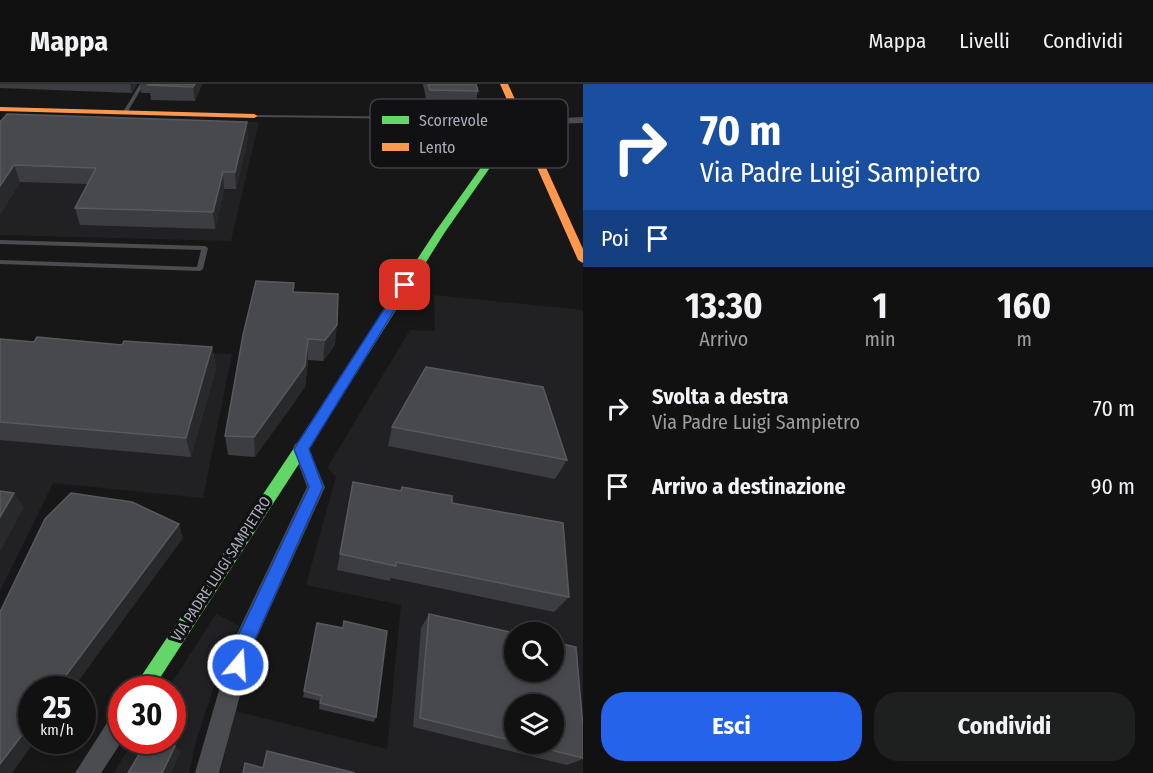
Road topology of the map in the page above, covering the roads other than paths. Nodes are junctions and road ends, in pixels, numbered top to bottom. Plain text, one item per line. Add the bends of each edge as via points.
1 (142, 84) edge
2 (504, 84) edge
3 (511, 99) edge
4 (0, 109) edge
5 (125, 112) junction
6 (257, 116) joint
7 (370, 117) edge
8 (485, 168) edge
9 (541, 168) edge
10 (0, 242) edge
11 (583, 260) edge
12 (0, 262) edge
13 (301, 449) junction
14 (150, 676) edge
15 (108, 741) edge
16 (87, 773) edge
17 (207, 773) edge

1 - 5 lane
2 - 3 street
4 - 5 street
5 - 6 street
6 - 7 lane
8 - 13 street, VIA PADRE LUIGI SAMPIETRO
9 - 11 street
10 - 12 lane via 205,248 200,269
13 - 14 street, VIA PADRE LUIGI SAMPIETRO
13 - 17 street via 316,487 244,642
15 - 16 street

